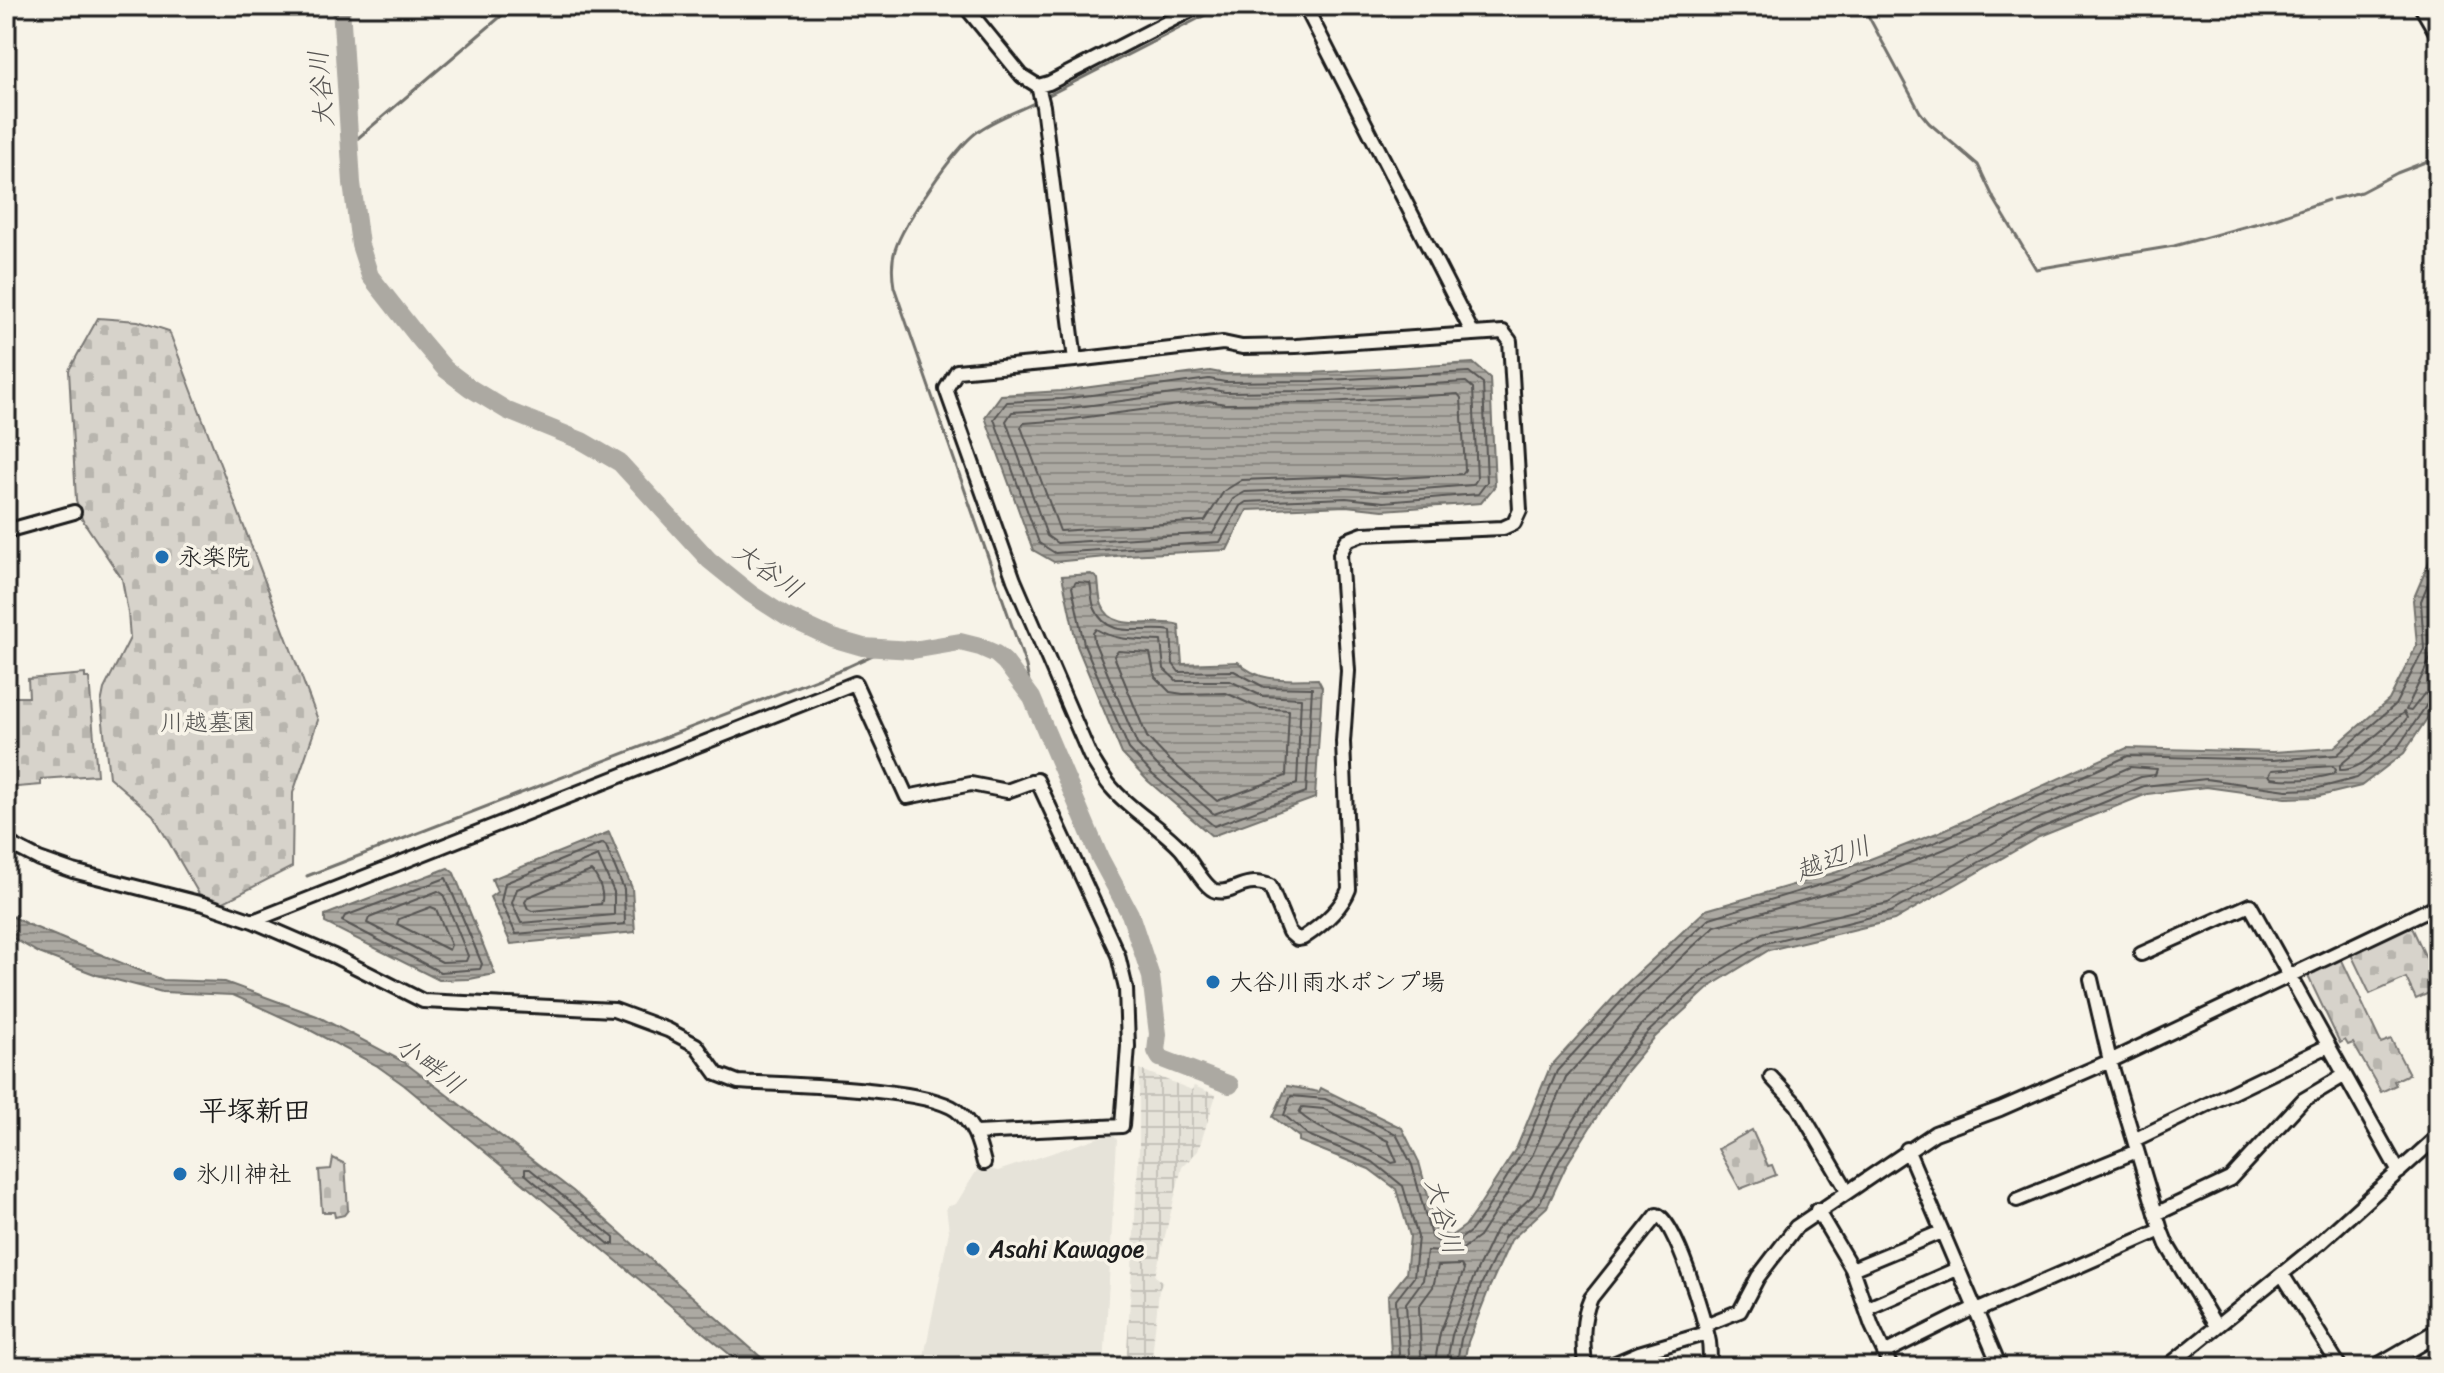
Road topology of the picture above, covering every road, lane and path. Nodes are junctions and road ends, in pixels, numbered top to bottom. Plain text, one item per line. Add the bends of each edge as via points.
1 (965, 6) edge
2 (1199, 6) edge
3 (1305, 6) edge
4 (2423, 6) edge
5 (2438, 32) edge
6 (1038, 86) junction
7 (1473, 334) junction
8 (1075, 360) junction
9 (74, 512) dead end
10 (6, 531) edge
11 (6, 842) edge
12 (2438, 905) edge
13 (253, 921) junction
14 (2141, 954) dead end
15 (2289, 976) junction
16 (2091, 979) dead end
17 (2328, 1046) junction
18 (2110, 1061) junction
19 (2345, 1075) junction
20 (1771, 1077) dead end
21 (976, 1133) junction
22 (2436, 1143) edge
23 (2136, 1146) junction
24 (1907, 1149) junction
25 (984, 1163) dead end
26 (2399, 1172) junction
27 (1847, 1190) junction
28 (2017, 1200) dead end
29 (1817, 1210) junction
30 (2156, 1214) junction
31 (2161, 1230) junction
32 (1941, 1232) junction
33 (1852, 1269) junction
34 (1957, 1269) junction
35 (2282, 1274) junction
36 (1866, 1309) junction
37 (1975, 1310) junction
38 (2216, 1326) junction
39 (1706, 1329) junction
40 (2438, 1332) edge
41 (1884, 1353) junction
42 (1585, 1367) edge
43 (1606, 1367) edge
44 (1710, 1367) edge
45 (1891, 1367) edge
46 (2000, 1367) edge
47 (2167, 1367) edge
48 (2340, 1367) edge
49 (2378, 1367) edge

1 - 6 street via 1022,76
2 - 6 street
3 - 7 street
4 - 5 main road
6 - 8 street
7 - 8 street via 1296,346 1223,343
7 - 8 street via 1503,332 1510,341 1520,510 1514,523 1503,528 1363,534 1343,546 1349,889 1324,921 1297,939 1270,886 1245,883 1216,891 1205,885 1179,846 1111,788 1090,756 1014,580 946,389 957,371
9 - 10 street
11 - 13 street via 73,871
12 - 15 street
13 - 21 street via 423,1001 614,1010 696,1045 717,1074 738,1082 923,1097 956,1110
13 - 21 street via 855,683 907,797 971,784 1007,791 1037,780 1118,955 1126,989 1128,1046 1122,1126
14 - 15 street via 2250,905
15 - 17 street
15 - 18 street
16 - 18 street
17 - 19 street
17 - 23 street
18 - 23 street
18 - 24 street
19 - 26 street
19 - 30 street via 2303,1100 2230,1179
20 - 27 street via 1797,1105
21 - 25 street
22 - 26 street
23 - 28 street
23 - 30 street
24 - 27 street
24 - 32 street
26 - 35 street
27 - 29 street
29 - 33 street
29 - 39 street via 1796,1227 1740,1311
30 - 31 street
31 - 37 street
31 - 38 street
32 - 33 street
32 - 34 street
33 - 36 street
34 - 36 street
34 - 37 street
35 - 38 street
35 - 48 street
36 - 41 street
37 - 41 street
37 - 46 street
38 - 47 street
39 - 42 street via 1679,1244 1666,1220 1657,1215 1591,1298 1584,1325
39 - 43 street
39 - 44 street
40 - 49 main road
41 - 45 street

